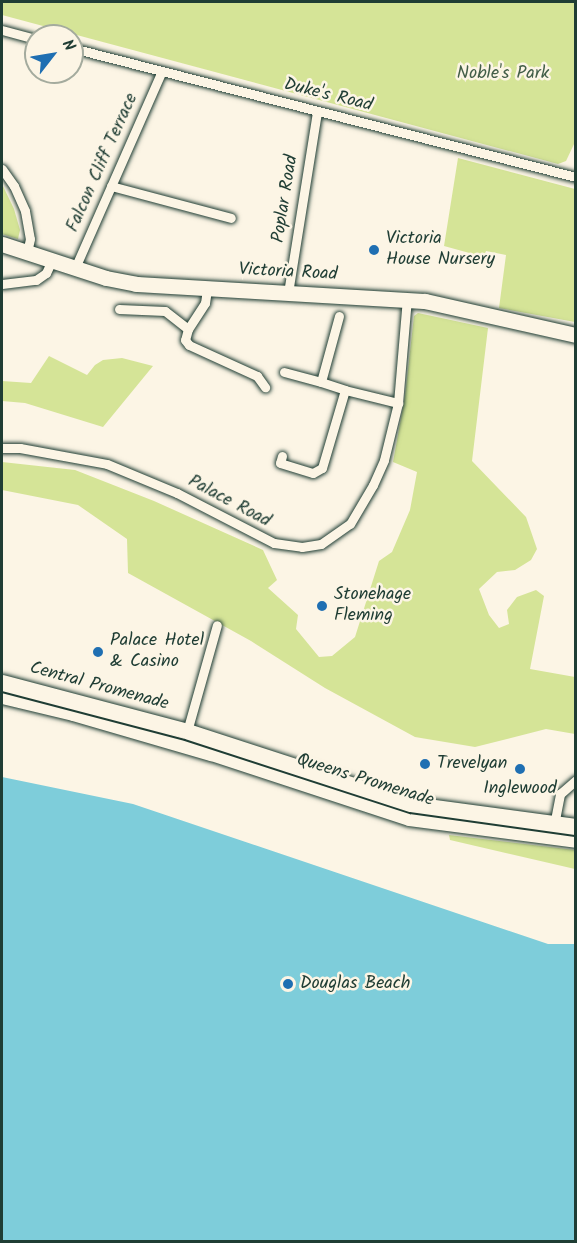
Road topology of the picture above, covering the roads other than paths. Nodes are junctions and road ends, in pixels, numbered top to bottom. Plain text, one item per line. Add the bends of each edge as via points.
1 (2, 30) edge
2 (24, 36) edge
3 (84, 51) edge
4 (162, 71) junction
5 (317, 111) junction
6 (2, 169) edge
7 (576, 177) edge
8 (111, 186) junction
9 (231, 219) dead end
10 (2, 244) edge
11 (27, 252) junction
12 (52, 260) junction
13 (75, 268) junction
14 (2, 284) edge
15 (207, 290) junction
16 (288, 292) junction
17 (407, 300) junction
18 (119, 309) dead end
19 (339, 316) dead end
20 (188, 329) junction
21 (576, 335) edge
22 (284, 372) dead end
23 (321, 382) junction
24 (265, 387) dead end
25 (345, 390) junction
26 (398, 403) junction
27 (2, 447) edge
28 (282, 456) dead end
29 (217, 625) dead end
30 (2, 682) edge
31 (2, 696) edge
32 (185, 737) junction
33 (576, 780) edge
34 (576, 826) edge
35 (553, 830) junction
36 (576, 840) edge

1 - 2 street
3 - 4 street, Duke's Road
4 - 5 street, Duke's Road
4 - 8 street, Falcon Cliff Terrace
5 - 7 street, Duke's Road
5 - 16 street, Poplar Road
6 - 11 street via 25,211 30,239
8 - 9 street
8 - 13 street, Falcon Cliff Terrace
10 - 11 main road, Victoria Road
11 - 12 main road, Victoria Road
12 - 13 main road, Victoria Road
12 - 14 street via 46,273 36,280
13 - 15 main road, Victoria Road via 136,284
15 - 16 main road, Victoria Road
15 - 20 street via 205,303
16 - 17 main road, Victoria Road
17 - 21 main road, Victoria Road
17 - 26 street, Palace Road
18 - 20 street via 165,311
19 - 23 street
20 - 24 street via 185,340 189,345 257,376
22 - 23 street
23 - 25 street
25 - 26 street
25 - 28 street via 322,468 313,473 280,463
26 - 27 street, Palace Road via 384,460 350,524 321,544 302,547 268,541 177,493 107,464
29 - 32 street
30 - 32 main road, Central Promenade
31 - 32 main road, Central Promenade
32 - 35 main road, Queens Promenade via 412,804
33 - 35 street via 560,794
34 - 35 main road, Queens Promenade
35 - 36 main road, Queens Promenade

